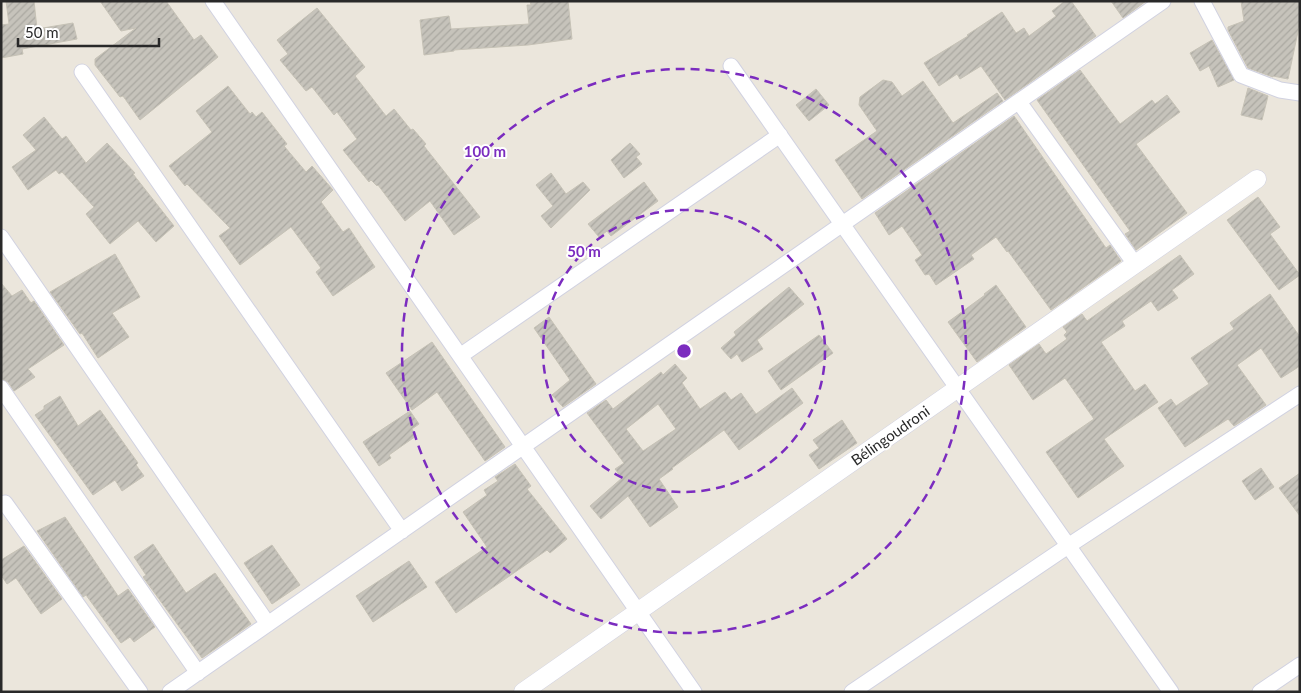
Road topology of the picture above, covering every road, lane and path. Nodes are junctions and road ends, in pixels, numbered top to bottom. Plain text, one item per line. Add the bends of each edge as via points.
1 (213, 1) edge
2 (1163, 1) edge
3 (1202, 1) edge
4 (732, 66) dead end
5 (82, 72) dead end
6 (1300, 93) edge
7 (1019, 102) junction
8 (780, 135) junction
9 (1257, 179) dead end
10 (842, 224) junction
11 (1, 237) edge
12 (1135, 264) junction
13 (460, 356) junction
14 (1, 388) edge
15 (958, 388) junction
16 (1300, 394) edge
17 (523, 447) junction
18 (4, 503) dead end
19 (402, 531) junction
20 (1068, 546) junction
21 (638, 612) junction
22 (268, 624) junction
23 (1300, 665) edge
24 (198, 672) junction
25 (140, 692) edge
26 (170, 692) edge
27 (523, 692) edge
28 (694, 692) edge
29 (852, 692) edge
30 (1170, 692) edge
31 (1260, 692) edge

1 - 13 street
2 - 7 street
3 - 6 street via 1241,75 1280,90
4 - 8 street
5 - 19 street
7 - 10 street
7 - 12 street
8 - 10 street
8 - 13 street
9 - 12 street, Bélingoudroni
10 - 15 street
10 - 17 street
11 - 22 street
12 - 15 street, Bélingoudroni
13 - 17 street
14 - 24 street
15 - 20 street
15 - 21 street, Bélingoudroni
16 - 20 street
17 - 19 street
17 - 21 street
18 - 25 street
19 - 22 street
20 - 29 street
20 - 30 street
21 - 27 street, Bélingoudroni
21 - 28 street
22 - 24 street
23 - 31 street
24 - 26 street

